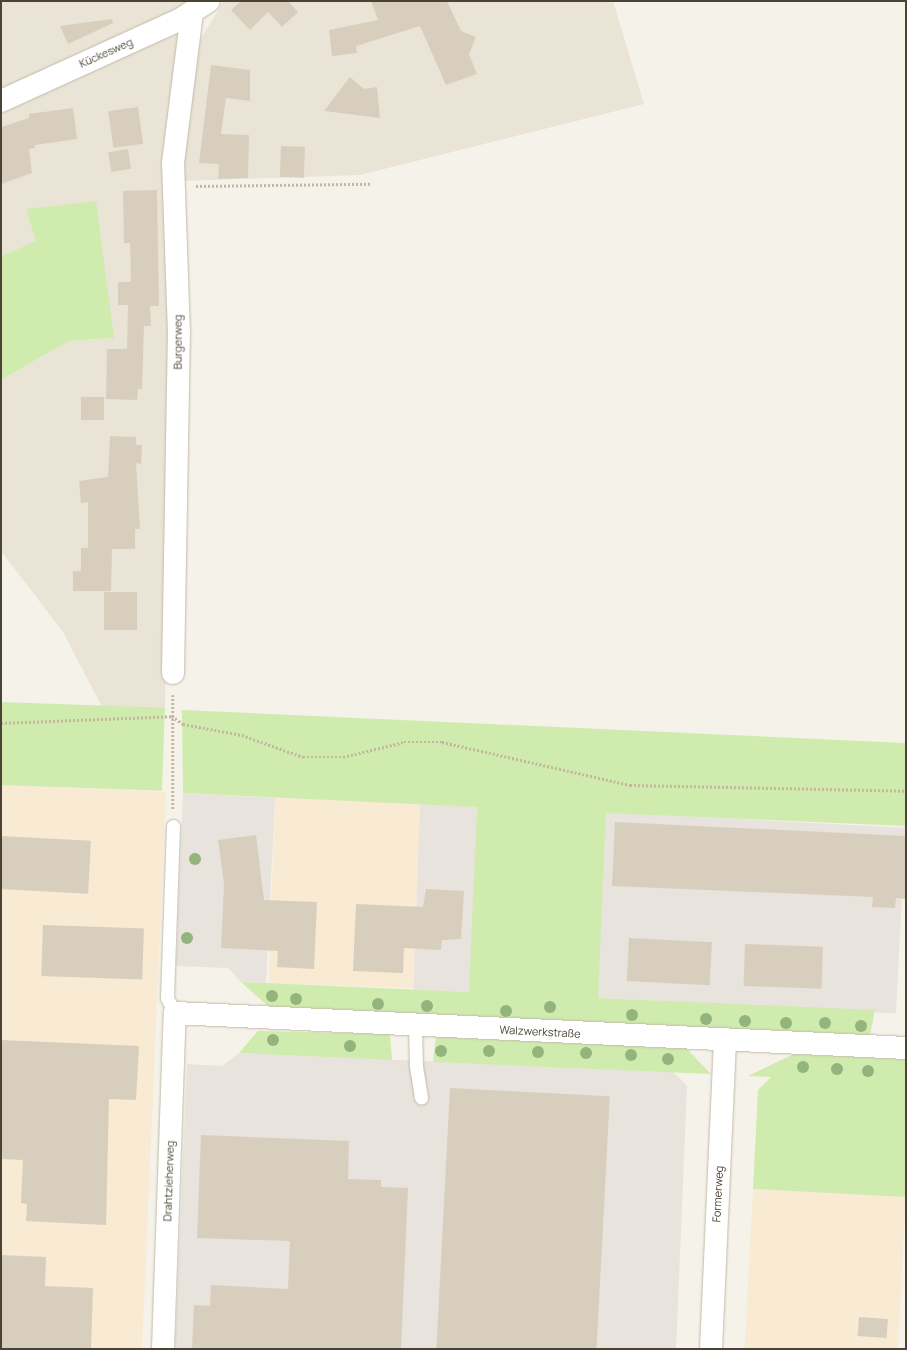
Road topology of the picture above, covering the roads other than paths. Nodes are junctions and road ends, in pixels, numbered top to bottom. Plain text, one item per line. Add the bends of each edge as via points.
1 (201, 7) edge
2 (1, 100) edge
3 (173, 673) dead end
4 (173, 826) road end
5 (175, 1013) junction
6 (415, 1026) junction
7 (725, 1040) junction
8 (906, 1048) edge
9 (421, 1098) dead end
10 (163, 1349) edge
11 (711, 1349) edge

1 - 2 street, Kückesweg
1 - 3 street, Burgerweg via 176,123 173,186 179,334
4 - 5 lane via 167,998
5 - 6 street, Walzwerkstraße
5 - 10 street, Drahtzieherweg
6 - 7 street, Walzwerkstraße
6 - 9 lane via 416,1066
7 - 8 street, Walzwerkstraße
7 - 11 street, Formerweg

